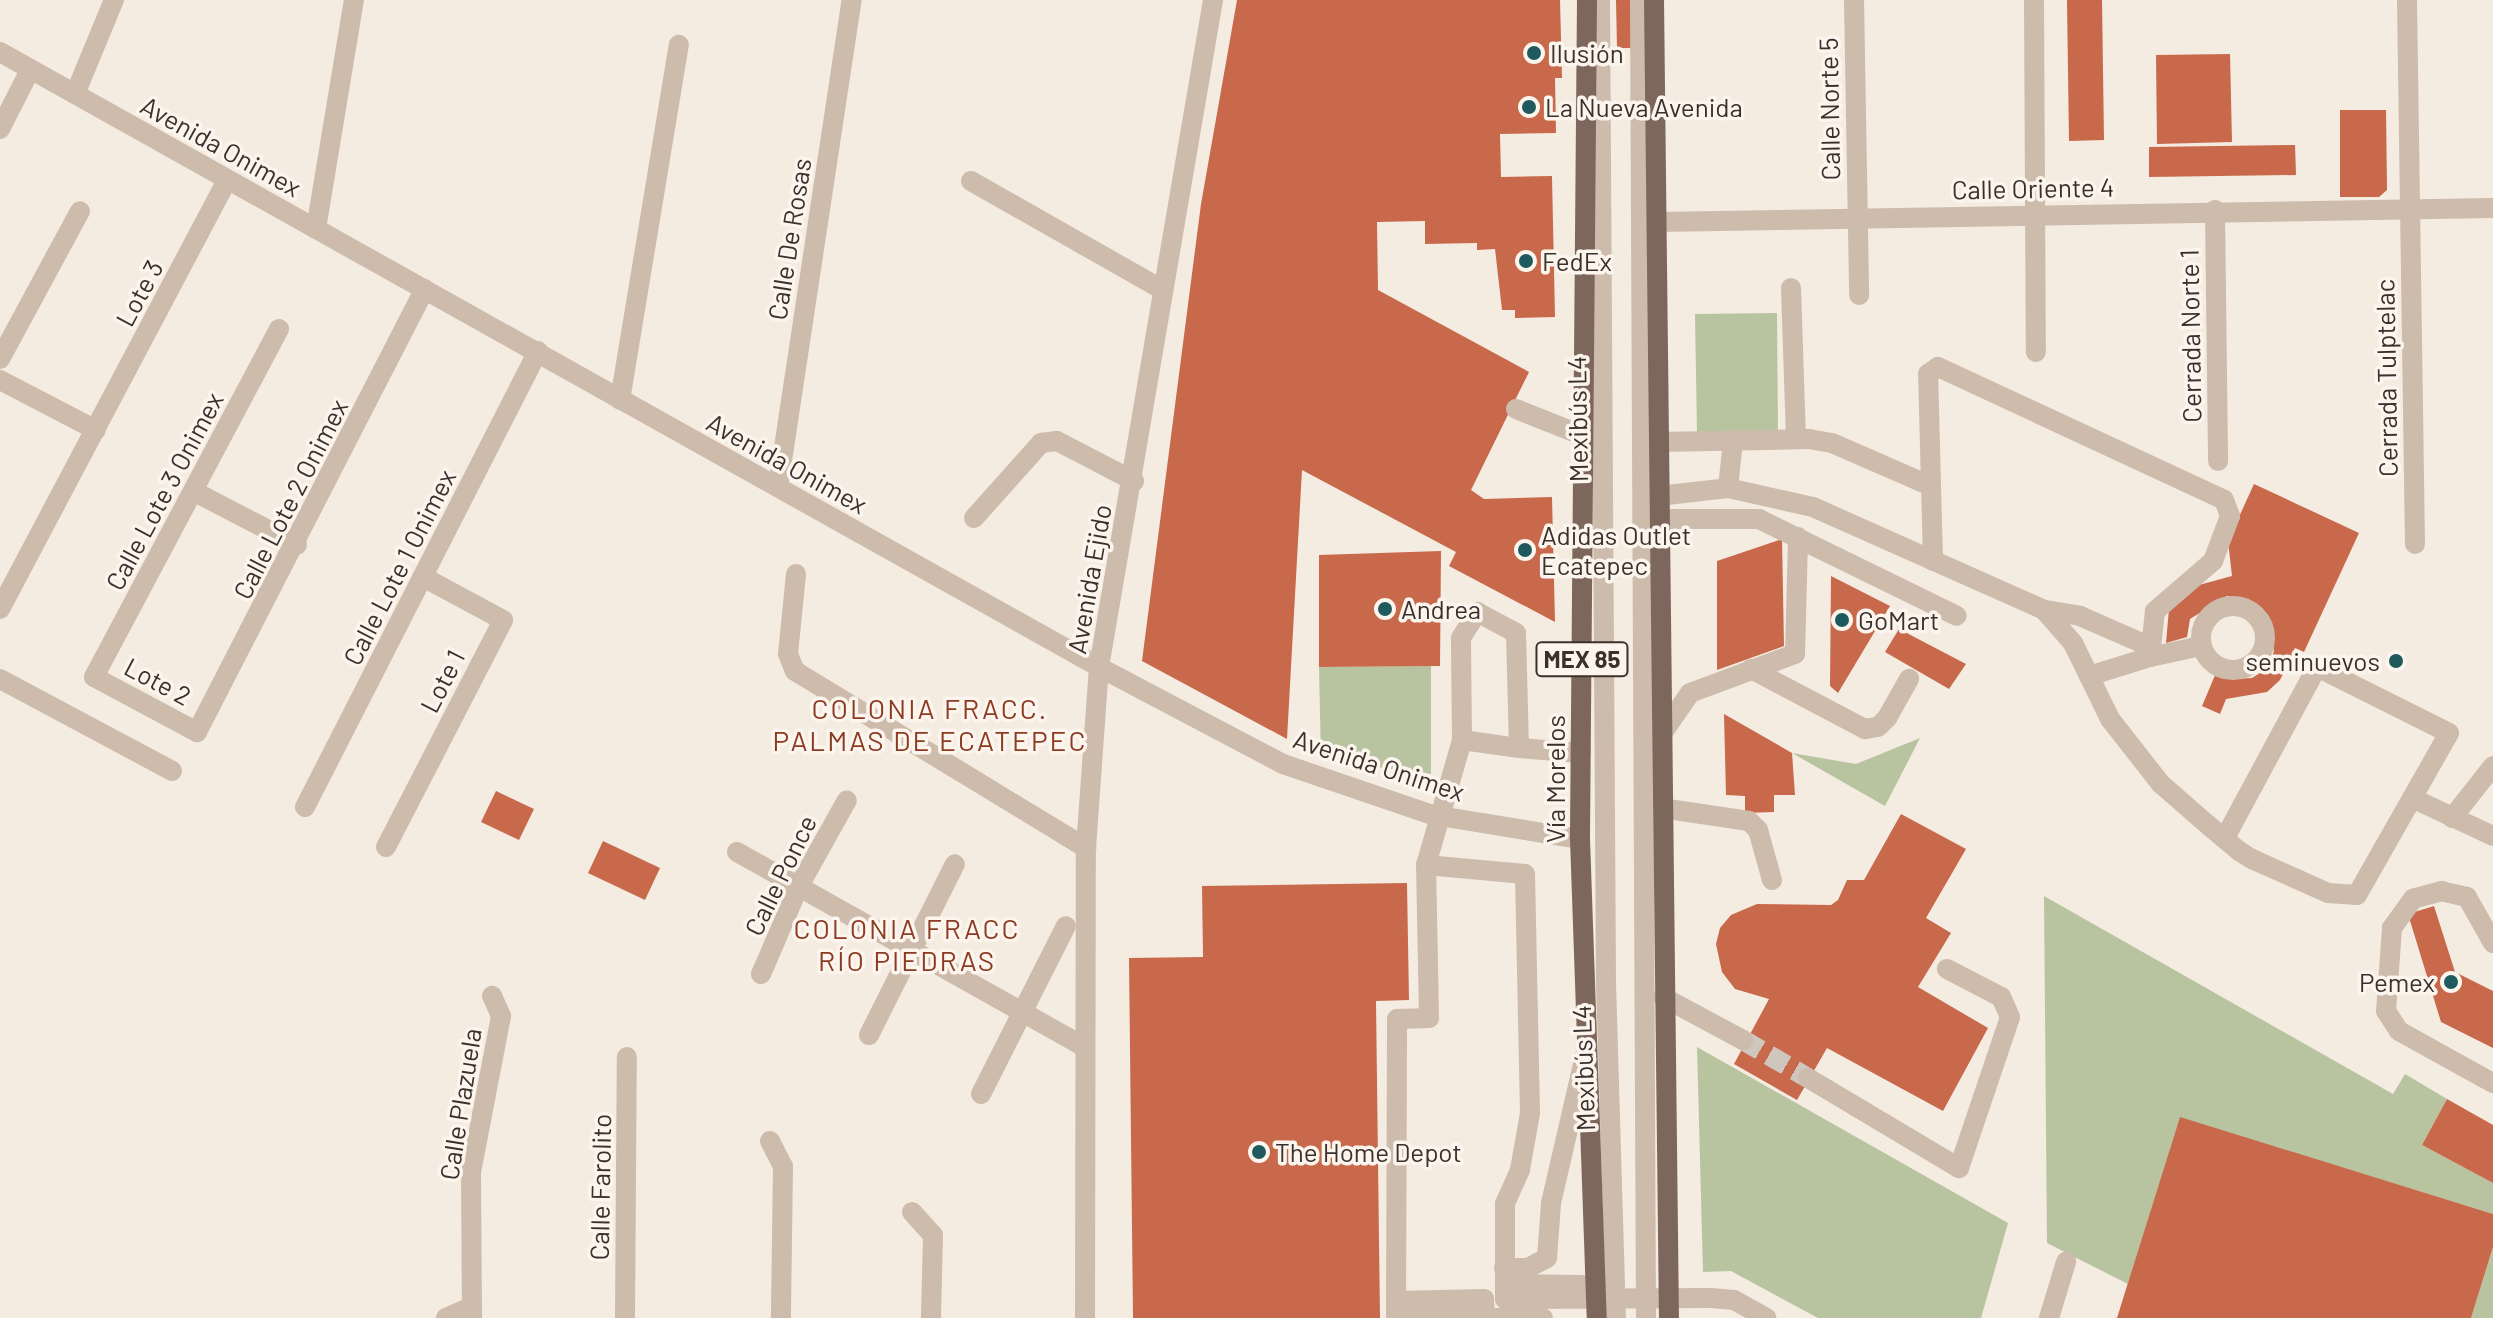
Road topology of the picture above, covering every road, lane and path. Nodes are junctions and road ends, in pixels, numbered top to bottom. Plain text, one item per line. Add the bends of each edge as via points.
1 (114, 0) edge
2 (354, 0) edge
3 (852, 0) edge
4 (1213, 0) edge
5 (1587, 0) edge
6 (1600, 0) edge
7 (1640, 0) edge
8 (1654, 0) edge
9 (1854, 0) edge
10 (2034, 0) edge
11 (2407, 0) edge
12 (679, 45) dead end
13 (0, 52) edge
14 (30, 70) junction
15 (75, 94) junction
16 (0, 129) edge
17 (227, 180) junction
18 (971, 181) dead end
19 (2493, 208) edge
20 (2215, 210) junction
21 (80, 211) dead end
22 (2410, 211) junction
23 (2035, 214) junction
24 (1857, 218) junction
25 (1658, 222) junction
26 (316, 229) junction
27 (1791, 288) dead end
28 (425, 289) junction
29 (1163, 290) junction
30 (1859, 295) dead end
31 (279, 329) dead end
32 (538, 351) junction
33 (2036, 352) dead end
34 (0, 359) edge
35 (0, 380) edge
36 (620, 400) junction
37 (1516, 409) dead end
38 (96, 430) junction
39 (1584, 436) junction
40 (1796, 439) junction
41 (1733, 441) junction
42 (1658, 442) junction
43 (2218, 461) dead end
44 (1134, 481) junction
45 (1931, 486) junction
46 (778, 487) junction
47 (1728, 488) junction
48 (193, 491) junction
49 (1658, 496) junction
50 (974, 518) dead end
51 (1658, 519) junction
52 (1798, 537) junction
53 (2415, 544) dead end
54 (297, 545) junction
55 (1933, 561) junction
56 (796, 574) dead end
57 (423, 577) junction
58 (0, 609) edge
59 (2044, 610) junction
60 (1957, 616) dead end
61 (2201, 646) dead end
62 (2150, 652) junction
63 (1099, 667) junction
64 (1751, 669) junction
65 (2089, 676) junction
66 (94, 677) joint
67 (0, 679) edge
68 (1909, 679) dead end
69 (197, 732) joint
70 (1659, 738) junction
71 (1462, 740) junction
72 (1519, 748) junction
73 (1581, 753) junction
74 (2493, 766) edge
75 (172, 771) dead end
76 (2412, 798) junction
77 (847, 800) dead end
78 (305, 807) dead end
79 (1661, 808) junction
80 (1442, 817) junction
81 (2452, 818) junction
82 (2493, 836) edge
83 (2225, 838) junction
84 (1580, 839) junction
85 (386, 847) dead end
86 (1086, 848) junction
87 (737, 852) dead end
88 (955, 864) dead end
89 (1426, 865) junction
90 (1772, 880) dead end
91 (799, 886) junction
92 (1066, 926) dead end
93 (2493, 943) edge
94 (912, 949) junction
95 (1947, 969) dead end
96 (761, 974) dead end
97 (492, 996) dead end
98 (1663, 997) junction
99 (1023, 1011) junction
100 (869, 1035) dead end
101 (1743, 1040) tunnel mouth
102 (1588, 1044) junction
103 (1082, 1046) junction
104 (627, 1057) dead end
105 (1808, 1078) tunnel mouth
106 (2493, 1083) edge
107 (981, 1094) dead end
108 (770, 1141) dead end
109 (912, 1212) dead end
110 (2066, 1262) dead end
111 (1505, 1276) junction
112 (1603, 1304) edge
113 (1646, 1308) edge
114 (1669, 1308) edge
115 (1738, 1309) edge
116 (471, 1312) edge
117 (1396, 1312) edge
118 (1485, 1316) edge
119 (1515, 1317) edge
120 (446, 1318) edge
121 (625, 1318) edge
122 (781, 1318) edge
123 (931, 1318) edge
124 (1085, 1318) edge
125 (1543, 1318) edge
126 (1616, 1318) edge
127 (1766, 1318) edge
128 (2049, 1318) edge

1 - 15 street
2 - 26 street
3 - 46 street, Calle De Rosas
4 - 29 street, Avenida Ejido
5 - 39 main road, Vía Morelos / MEX 85
6 - 112 street, Mexibús L4
7 - 113 street
8 - 25 main road, MEX 85
9 - 24 street, Calle Norte 5
10 - 23 street
11 - 22 street, Cerrada Tulptelac
12 - 36 street
13 - 14 street, Avenida Onimex
14 - 15 street, Avenida Onimex
14 - 16 street
15 - 17 street, Avenida Onimex
17 - 26 street, Avenida Onimex
17 - 38 street, Lote 3
18 - 29 street
19 - 22 street, Calle Oriente 4
20 - 22 street, Calle Oriente 4
20 - 23 street, Calle Oriente 4
20 - 43 street, Cerrada Norte 1
21 - 34 street
22 - 53 street, Cerrada Tulptelac
23 - 24 street, Calle Oriente 4
23 - 33 street
24 - 25 street, Calle Oriente 4
24 - 30 street, Calle Norte 5
25 - 42 main road, MEX 85
26 - 28 street, Avenida Onimex
27 - 40 street
28 - 32 street, Avenida Onimex
28 - 54 street, Calle Lote 2 Onimex
29 - 44 street, Avenida Ejido
31 - 48 street, Calle Lote 3 Onimex
32 - 36 street, Avenida Onimex
32 - 57 street, Calle Lote 1 Onimex
35 - 38 street
36 - 46 street, Avenida Onimex
37 - 39 street
38 - 58 street, Lote 3
39 - 73 main road, Vía Morelos / MEX 85
40 - 41 street
40 - 45 street via 1832,443
41 - 42 street
41 - 47 street
42 - 49 main road, MEX 85
44 - 50 street via 1057,441 1041,443
44 - 63 street, Avenida Ejido
45 - 55 street
45 - 62 street via 1928,374 1938,367 2224,500 2230,516 2213,561 2160,602
46 - 63 street, Avenida Onimex
47 - 49 street
47 - 55 street via 1813,507
48 - 54 street
48 - 66 street, Calle Lote 3 Onimex
49 - 51 main road, MEX 85
51 - 52 street via 1759,519
51 - 70 main road, MEX 85
52 - 60 street
52 - 64 street via 1795,654
54 - 69 street, Calle Lote 2 Onimex
55 - 59 street
56 - 86 street via 788,654 795,671
57 - 78 street, Calle Lote 1 Onimex
57 - 85 street, Lote 1 via 503,620
59 - 62 street via 2080,616
59 - 65 street via 2073,643
61 - 62 street
62 - 65 street
63 - 80 street, Avenida Onimex via 1283,764
63 - 86 street, Avenida Ejido
64 - 68 street via 1865,729 1887,718
64 - 70 street via 1690,693
65 - 83 street via 2135,755
66 - 69 street, Lote 2
67 - 75 street
70 - 79 main road, MEX 85
71 - 72 street
71 - 72 street via 1461,638 1477,612 1516,633
71 - 80 street
72 - 73 street
73 - 84 main road, Vía Morelos / MEX 85
74 - 81 street
76 - 81 street
76 - 83 street via 2357,895 2328,893 2252,859
76 - 83 street via 2449,733 2317,667
77 - 91 street, Calle Ponce
79 - 90 street via 1749,821 1758,830
79 - 98 main road, MEX 85
80 - 84 street, Avenida Onimex
80 - 89 street
81 - 82 street
84 - 102 main road, Vía Morelos / MEX 85
86 - 103 street, Avenida Ejido
87 - 91 street
88 - 94 street
89 - 111 street via 1525,874 1530,1113 1520,1170 1505,1204
89 - 117 street via 1429,1018 1397,1019
91 - 94 street
91 - 96 street, Calle Ponce
92 - 99 street
93 - 106 street via 2467,897 2442,891 2413,899 2392,928 2386,1011 2399,1031
94 - 99 street
94 - 100 street
95 - 105 street via 2001,997 2010,1017 1959,1168
97 - 116 street, Calle Plazuela via 501,1016 471,1172
98 - 101 street
98 - 114 main road, MEX 85
99 - 103 street
99 - 107 street
102 - 111 street via 1551,1203 1547,1258
102 - 112 main road, Vía Morelos / MEX 85
103 - 124 street, Avenida Ejido
104 - 121 street, Calle Farolito
108 - 122 street via 783,1166
109 - 123 street via 933,1235
110 - 128 street
111 - 112 street via 1505,1299
112 - 113 street
112 - 126 street, Mexibús L4
113 - 114 street
114 - 115 street
115 - 127 street
116 - 120 street
117 - 118 street via 1484,1299
118 - 119 street
119 - 125 street

